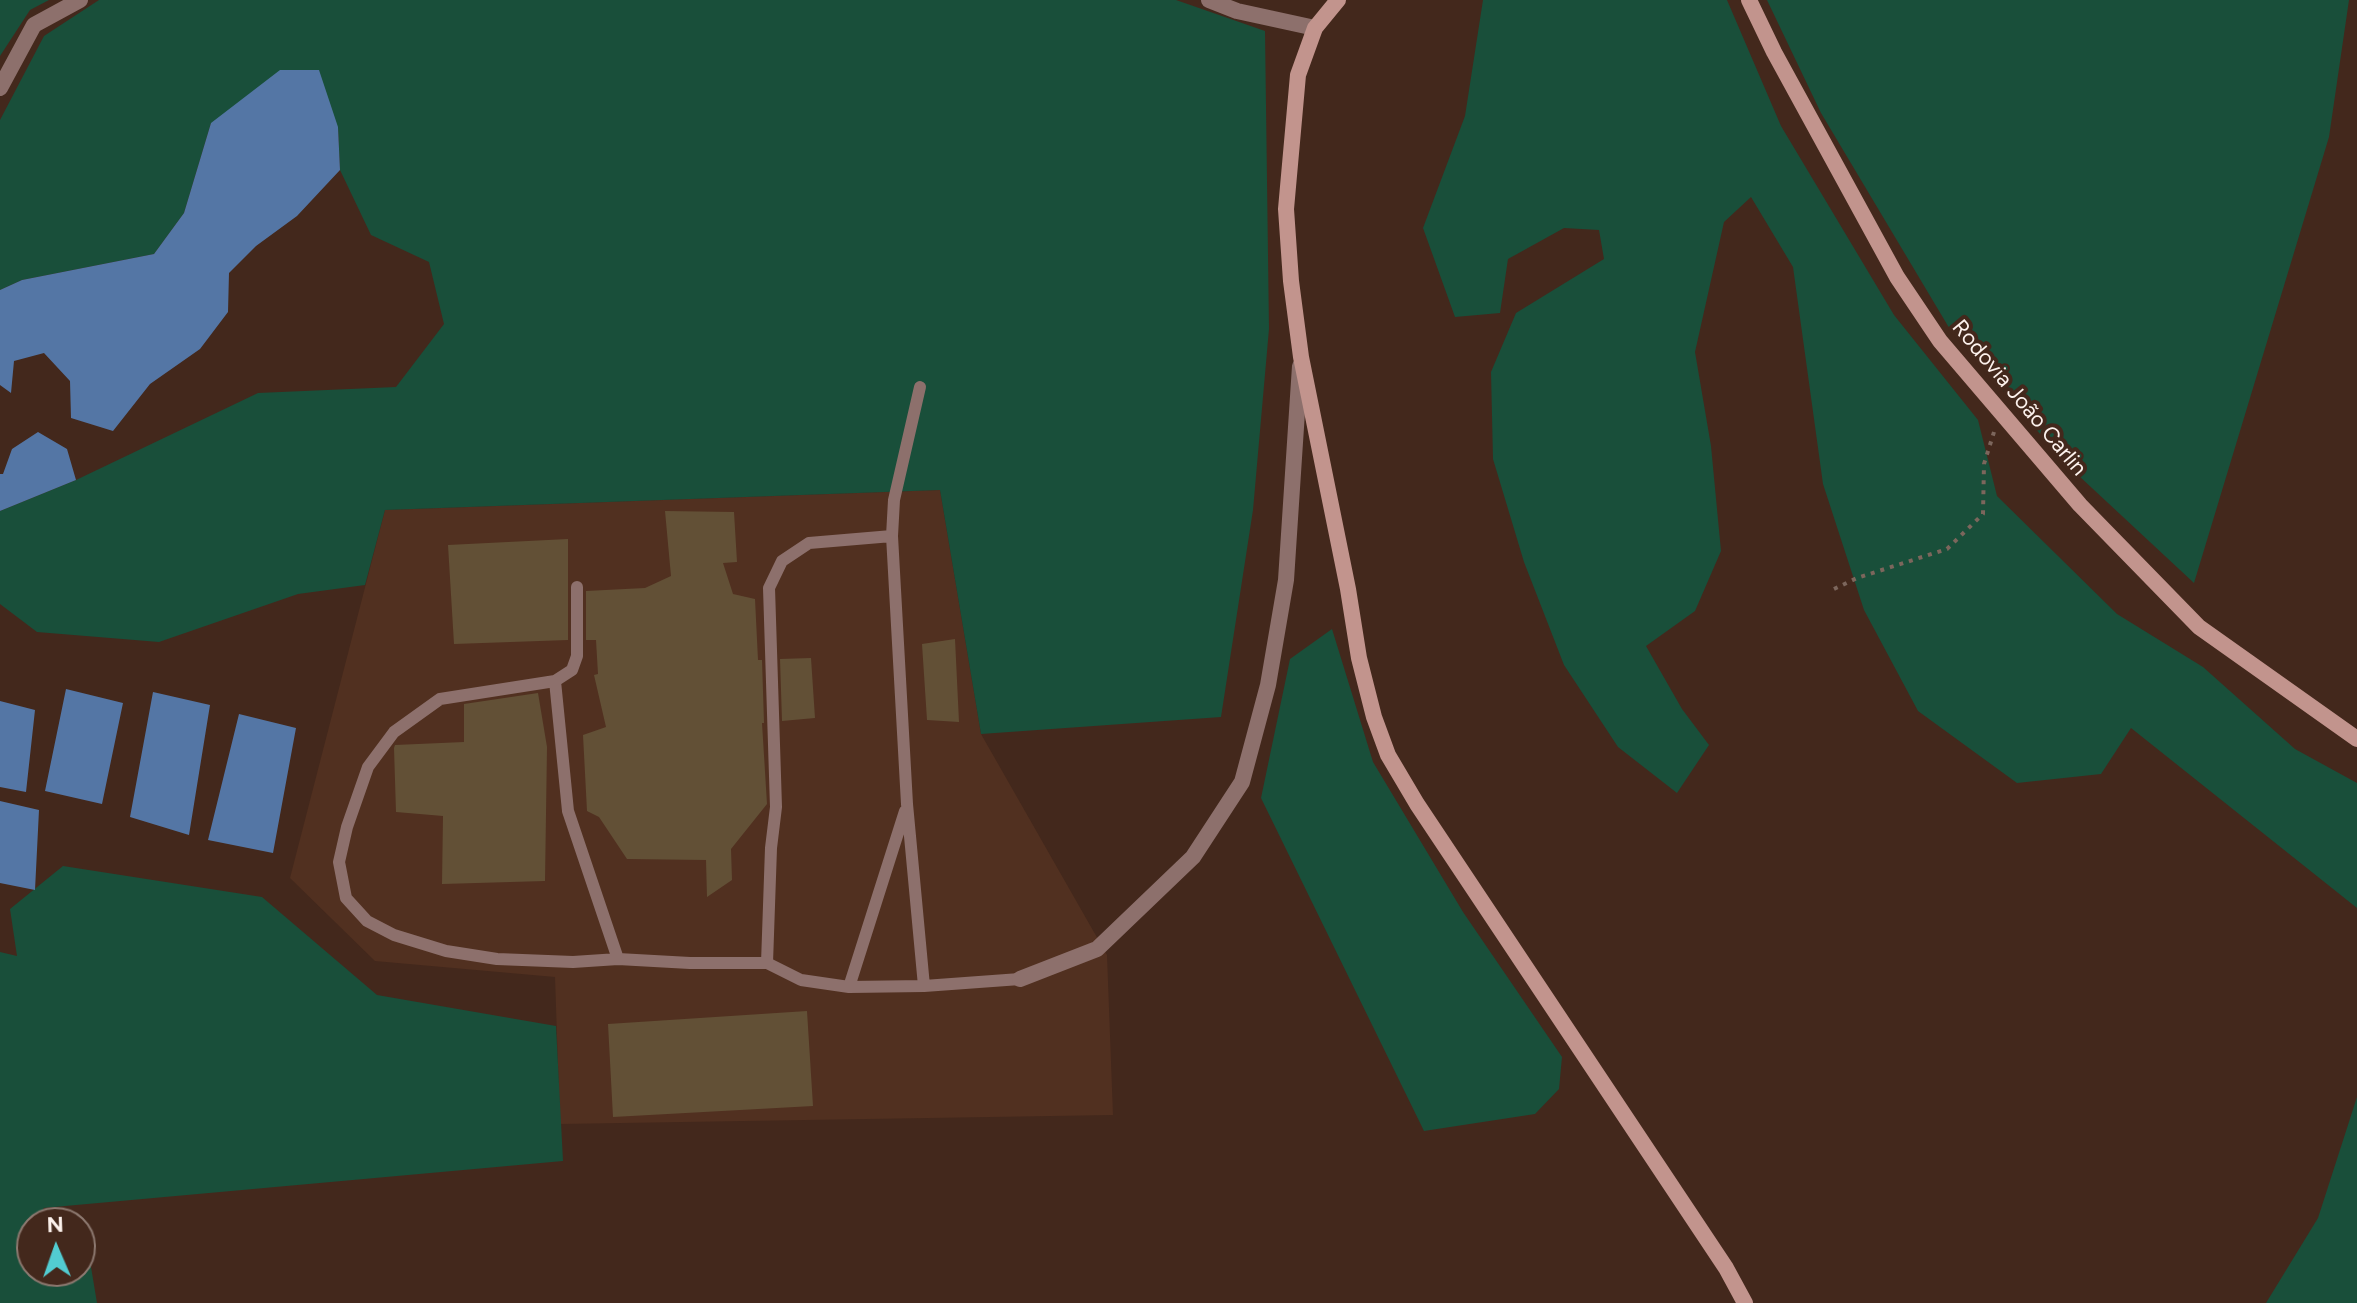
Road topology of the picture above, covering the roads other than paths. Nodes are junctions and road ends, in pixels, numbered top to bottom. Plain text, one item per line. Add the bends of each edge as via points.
1 (80, 0) edge
2 (1209, 0) edge
3 (1338, 0) edge
4 (1749, 0) edge
5 (1315, 28) junction
6 (0, 88) edge
7 (1301, 357) junction
8 (920, 387) dead end
9 (892, 536) junction
10 (577, 587) dead end
11 (555, 681) junction
12 (2357, 739) edge
13 (907, 804) junction
14 (618, 959) junction
15 (767, 963) junction
16 (1020, 979) joint
17 (924, 986) junction
18 (849, 987) junction
19 (1745, 1303) edge

1 - 6 street via 34,25
2 - 5 street
3 - 5 street
4 - 12 street, Rodovia João Carlin via 1897,277 1940,341 2080,505 2199,627
5 - 7 street via 1298,75 1286,209
7 - 16 street via 1286,580 1268,685 1242,782 1193,857 1097,949
7 - 19 street via 1359,658 1388,755
8 - 9 lane via 894,500
9 - 13 lane
9 - 15 lane via 809,543 782,561 769,588 776,807
10 - 11 lane via 577,656 572,670
11 - 14 lane via 568,811
11 - 14 lane via 440,699 394,732 368,767 347,827 339,862 346,898 367,921 446,951 512,960
13 - 17 lane
13 - 18 lane
14 - 15 lane
15 - 18 lane via 801,980
16 - 17 lane
17 - 18 lane

